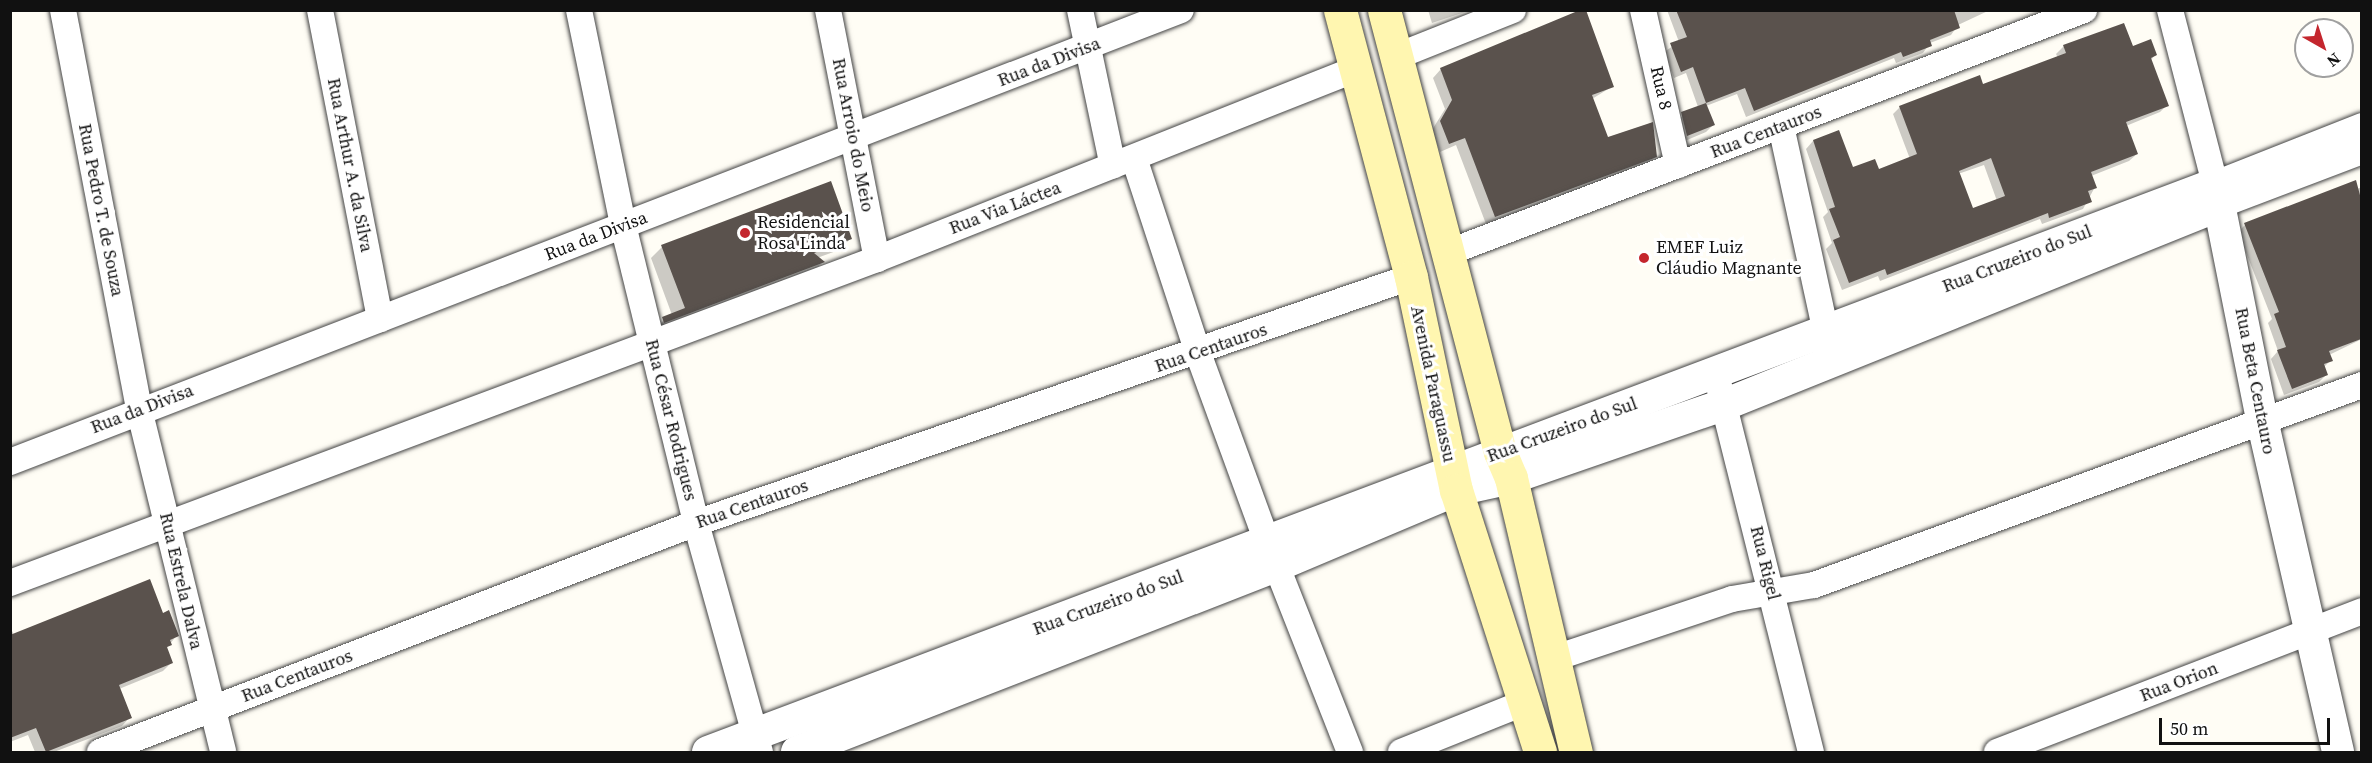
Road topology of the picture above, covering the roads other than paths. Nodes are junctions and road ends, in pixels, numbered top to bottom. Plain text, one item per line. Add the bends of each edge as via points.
1 (63, 10) edge
2 (320, 10) edge
3 (579, 10) edge
4 (828, 10) edge
5 (1080, 10) edge
6 (1181, 10) edge
7 (1340, 10) edge
8 (1384, 10) edge
9 (1513, 10) edge
10 (1643, 10) edge
11 (2084, 10) edge
12 (2170, 10) edge
13 (1087, 47) junction
14 (1395, 57) junction
15 (1356, 69) junction
16 (1781, 126) junction
17 (2361, 126) edge
18 (853, 137) junction
19 (2361, 152) edge
20 (1124, 162) junction
21 (1678, 165) junction
22 (2217, 194) junction
23 (623, 225) junction
24 (1447, 253) junction
25 (877, 259) junction
26 (1411, 277) junction
27 (380, 319) junction
28 (1826, 332) junction
29 (652, 341) junction
30 (1198, 352) junction
31 (1716, 374) junction
32 (2361, 385) edge
33 (1726, 404) junction
34 (139, 409) junction
35 (2263, 424) junction
36 (10, 462) edge
37 (1505, 465) junction
38 (1454, 480) junction
39 (168, 523) junction
40 (696, 523) junction
41 (1272, 555) junction
42 (10, 584) edge
43 (1773, 592) junction
44 (2361, 611) edge
45 (2308, 632) junction
46 (1552, 659) junction
47 (986, 664) junction
48 (1526, 702) junction
49 (211, 709) junction
50 (758, 743) edge
51 (100, 753) edge
52 (223, 753) edge
53 (708, 753) edge
54 (797, 753) edge
55 (1350, 753) edge
56 (1401, 753) edge
57 (1540, 753) edge
58 (1576, 753) edge
59 (1811, 753) edge
60 (1997, 753) edge
61 (2338, 753) edge

1 - 34 street, Rua Pedro T. de Souza
2 - 27 street, Rua Arthur A. da Silva
3 - 23 street, Rua César Rodrigues
4 - 18 street, Rua Arroio do Meio
5 - 13 street
6 - 13 street, Rua da Divisa
7 - 15 main road, Avenida Paraguassu
8 - 14 main road
9 - 14 street
10 - 21 street, Rua 8
11 - 16 street, Rua Centauros
12 - 22 street, Rua Beta Centauro
13 - 18 street, Rua da Divisa
13 - 20 street
14 - 24 main road
15 - 20 street, Rua Via Láctea
15 - 26 main road, Avenida Paraguassu
16 - 21 street, Rua Centauros
16 - 28 street
17 - 22 street
18 - 23 street, Rua da Divisa
18 - 25 street, Rua Arroio do Meio
19 - 22 street
20 - 25 street, Rua Via Láctea
20 - 30 street
21 - 24 street, Rua Centauros
22 - 28 street, Rua Cruzeiro do Sul
22 - 33 street, Rua Cruzeiro do Sul
22 - 35 street, Rua Beta Centauro
23 - 27 street, Rua da Divisa
23 - 29 street, Rua César Rodrigues
24 - 37 main road
25 - 29 street, Rua Via Láctea
26 - 30 street, Rua Centauros
26 - 38 main road, Avenida Paraguassu
27 - 34 street, Rua da Divisa
28 - 31 street, Rua Cruzeiro do Sul
29 - 39 street, Rua Via Láctea
29 - 40 street, Rua César Rodrigues
30 - 40 street, Rua Centauros
30 - 41 street
31 - 33 street, Rua Rigel
31 - 37 street, Rua Cruzeiro do Sul
32 - 35 street
33 - 37 street, Rua Cruzeiro do Sul
33 - 43 street, Rua Rigel
34 - 36 street, Rua da Divisa
34 - 39 street, Rua Estrela Dalva
35 - 43 street via 1814,585
35 - 45 street, Rua Beta Centauro
37 - 38 street, Rua Cruzeiro do Sul
37 - 46 main road
38 - 41 street, Rua Cruzeiro do Sul
38 - 48 main road, Avenida Paraguassu
39 - 42 street, Rua Via Láctea
39 - 49 street, Rua Estrela Dalva
40 - 49 street, Rua Centauros
40 - 50 street, Rua César Rodrigues
41 - 47 street, Rua Cruzeiro do Sul
41 - 55 street
43 - 46 street via 1732,600
43 - 59 street, Rua Rigel
44 - 45 street, Rua Orion
45 - 60 street, Rua Orion
45 - 61 street, Rua Beta Centauro
46 - 58 main road
47 - 50 street, Rua Cruzeiro do Sul
47 - 54 street, Rua Cruzeiro do Sul
48 - 56 street
48 - 57 main road, Avenida Paraguassu
49 - 51 street, Rua Centauros
49 - 52 street, Rua Estrela Dalva
50 - 53 street, Rua Cruzeiro do Sul

